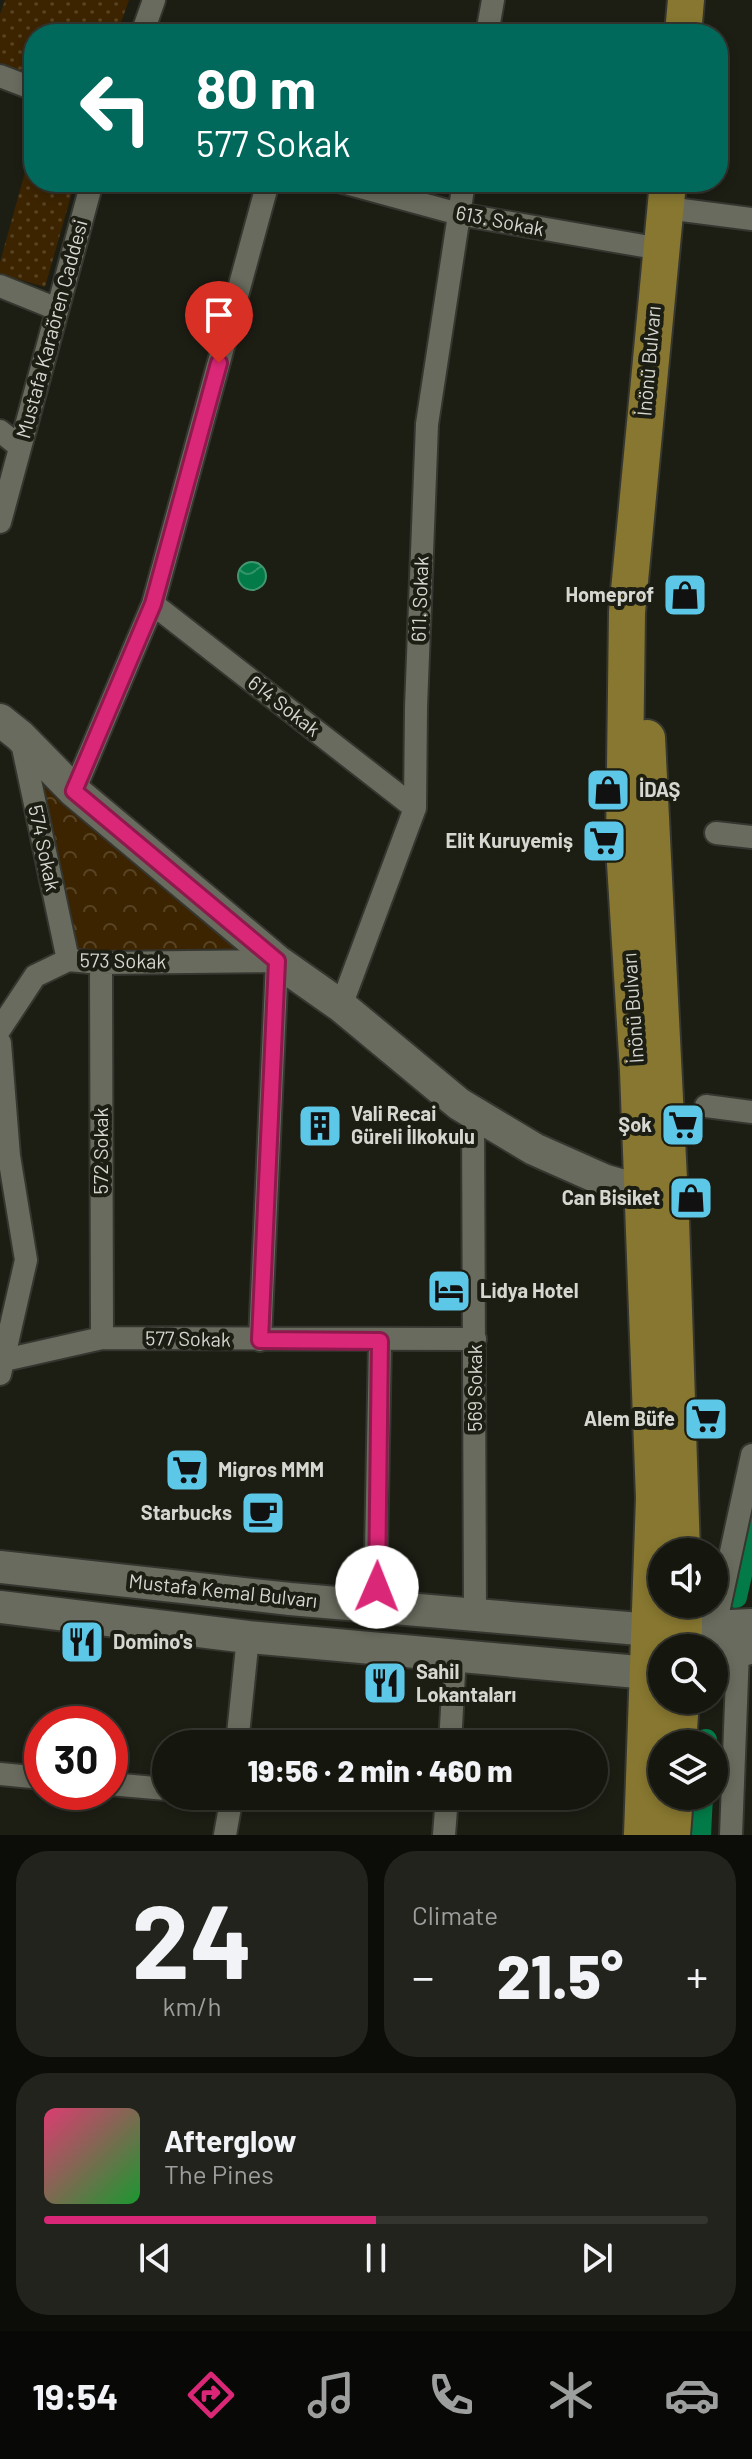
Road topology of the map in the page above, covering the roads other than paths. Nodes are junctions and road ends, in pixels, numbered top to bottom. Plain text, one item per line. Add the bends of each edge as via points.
1 (154, 0) edge
2 (493, 0) edge
3 (686, 0) edge
4 (700, 0) edge
5 (146, 24) edge
6 (489, 24) edge
7 (684, 24) edge
8 (698, 24) edge
9 (0, 76) edge
10 (24, 85) edge
11 (89, 192) edge
12 (265, 192) edge
13 (379, 192) edge
14 (462, 192) edge
15 (678, 192) edge
16 (678, 192) edge
17 (681, 192) edge
18 (459, 214) junction
19 (752, 219) edge
20 (661, 249) junction
21 (0, 286) edge
22 (57, 309) junction
23 (660, 348) junction
24 (0, 431) edge
25 (20, 447) junction
26 (0, 522) edge
27 (153, 604) junction
28 (10, 728) edge
29 (74, 791) junction
30 (415, 808) junction
31 (716, 833) dead end
32 (752, 837) edge
33 (68, 960) junction
34 (277, 961) junction
35 (101, 963) junction
36 (341, 1006) junction
37 (0, 1029) edge
38 (0, 1043) edge
39 (706, 1106) dead end
40 (752, 1112) edge
41 (473, 1114) junction
42 (5, 1156) edge
43 (655, 1191) junction
44 (102, 1338) junction
45 (475, 1339) junction
46 (260, 1340) junction
47 (380, 1341) junction
48 (1, 1366) edge
49 (752, 1455) edge
50 (681, 1538) edge
51 (0, 1567) edge
52 (375, 1606) junction
53 (0, 1607) edge
54 (475, 1615) junction
55 (686, 1631) edge
56 (248, 1637) junction
57 (743, 1637) edge
58 (455, 1656) junction
59 (648, 1671) edge
60 (652, 1714) edge
61 (238, 1730) edge
62 (451, 1730) edge
63 (0, 1774) edge
64 (24, 1776) edge
65 (128, 1786) edge
66 (152, 1788) edge
67 (229, 1810) edge
68 (446, 1810) edge
69 (674, 1810) edge
70 (225, 1835) edge
71 (444, 1835) edge
72 (642, 1835) edge
73 (672, 1835) edge
74 (731, 1835) edge

1 - 5 street
2 - 6 street
3 - 7 main road
4 - 8 main road
9 - 10 street
11 - 22 street, Mustafa Karaören Caddesi
12 - 27 street
13 - 18 street, 613. Sokak
14 - 18 street, 611. Sokak
15 - 20 main road, İnönü Bulvarı
16 - 23 main road, İnönü Bulvarı
17 - 19 street
18 - 20 street, 613. Sokak
18 - 30 street, 611. Sokak via 427,424
20 - 23 main road, İnönü Bulvarı
21 - 22 street
22 - 25 street, Mustafa Karaören Caddesi
23 - 43 main road, İnönü Bulvarı via 645,703
24 - 25 street
25 - 26 street, Mustafa Karaören Caddesi
27 - 29 street
27 - 30 street, 614 Sokak
28 - 29 main road
28 - 33 street, 574 Sokak
29 - 34 main road
30 - 36 street, 611. Sokak
31 - 32 street
33 - 35 street, 573 Sokak
33 - 37 street, 573 Sokak via 35,976
34 - 35 street, 573 Sokak
34 - 36 main road
34 - 46 street
35 - 44 street, 572 Sokak
36 - 41 main road
38 - 42 street
39 - 40 street
41 - 43 main road via 606,1181
41 - 45 street, 569 Sokak
42 - 48 street via 26,1260
43 - 50 main road, İnönü Bulvarı
43 - 55 main road, İnönü Bulvarı via 654,1498
44 - 46 street, 577 Sokak
44 - 48 street, 577 Sokak
45 - 47 street, 577 Sokak
45 - 54 street, 569 Sokak
46 - 47 street, 577 Sokak
47 - 52 street
49 - 55 street
51 - 52 main road, Mustafa Kemal Bulvarı
52 - 54 main road, Mustafa Kemal Bulvarı
53 - 56 main road, Mustafa Kemal Bulvarı
54 - 55 main road, Mustafa Kemal Bulvarı
55 - 57 main road, Mustafa Kemal Bulvarı
56 - 58 main road, Mustafa Kemal Bulvarı
56 - 61 street
57 - 74 street
58 - 59 main road, Mustafa Kemal Bulvarı
58 - 62 street
60 - 72 main road, İnönü Bulvarı
63 - 64 street
65 - 66 street
67 - 70 street
68 - 71 street
69 - 73 main road

